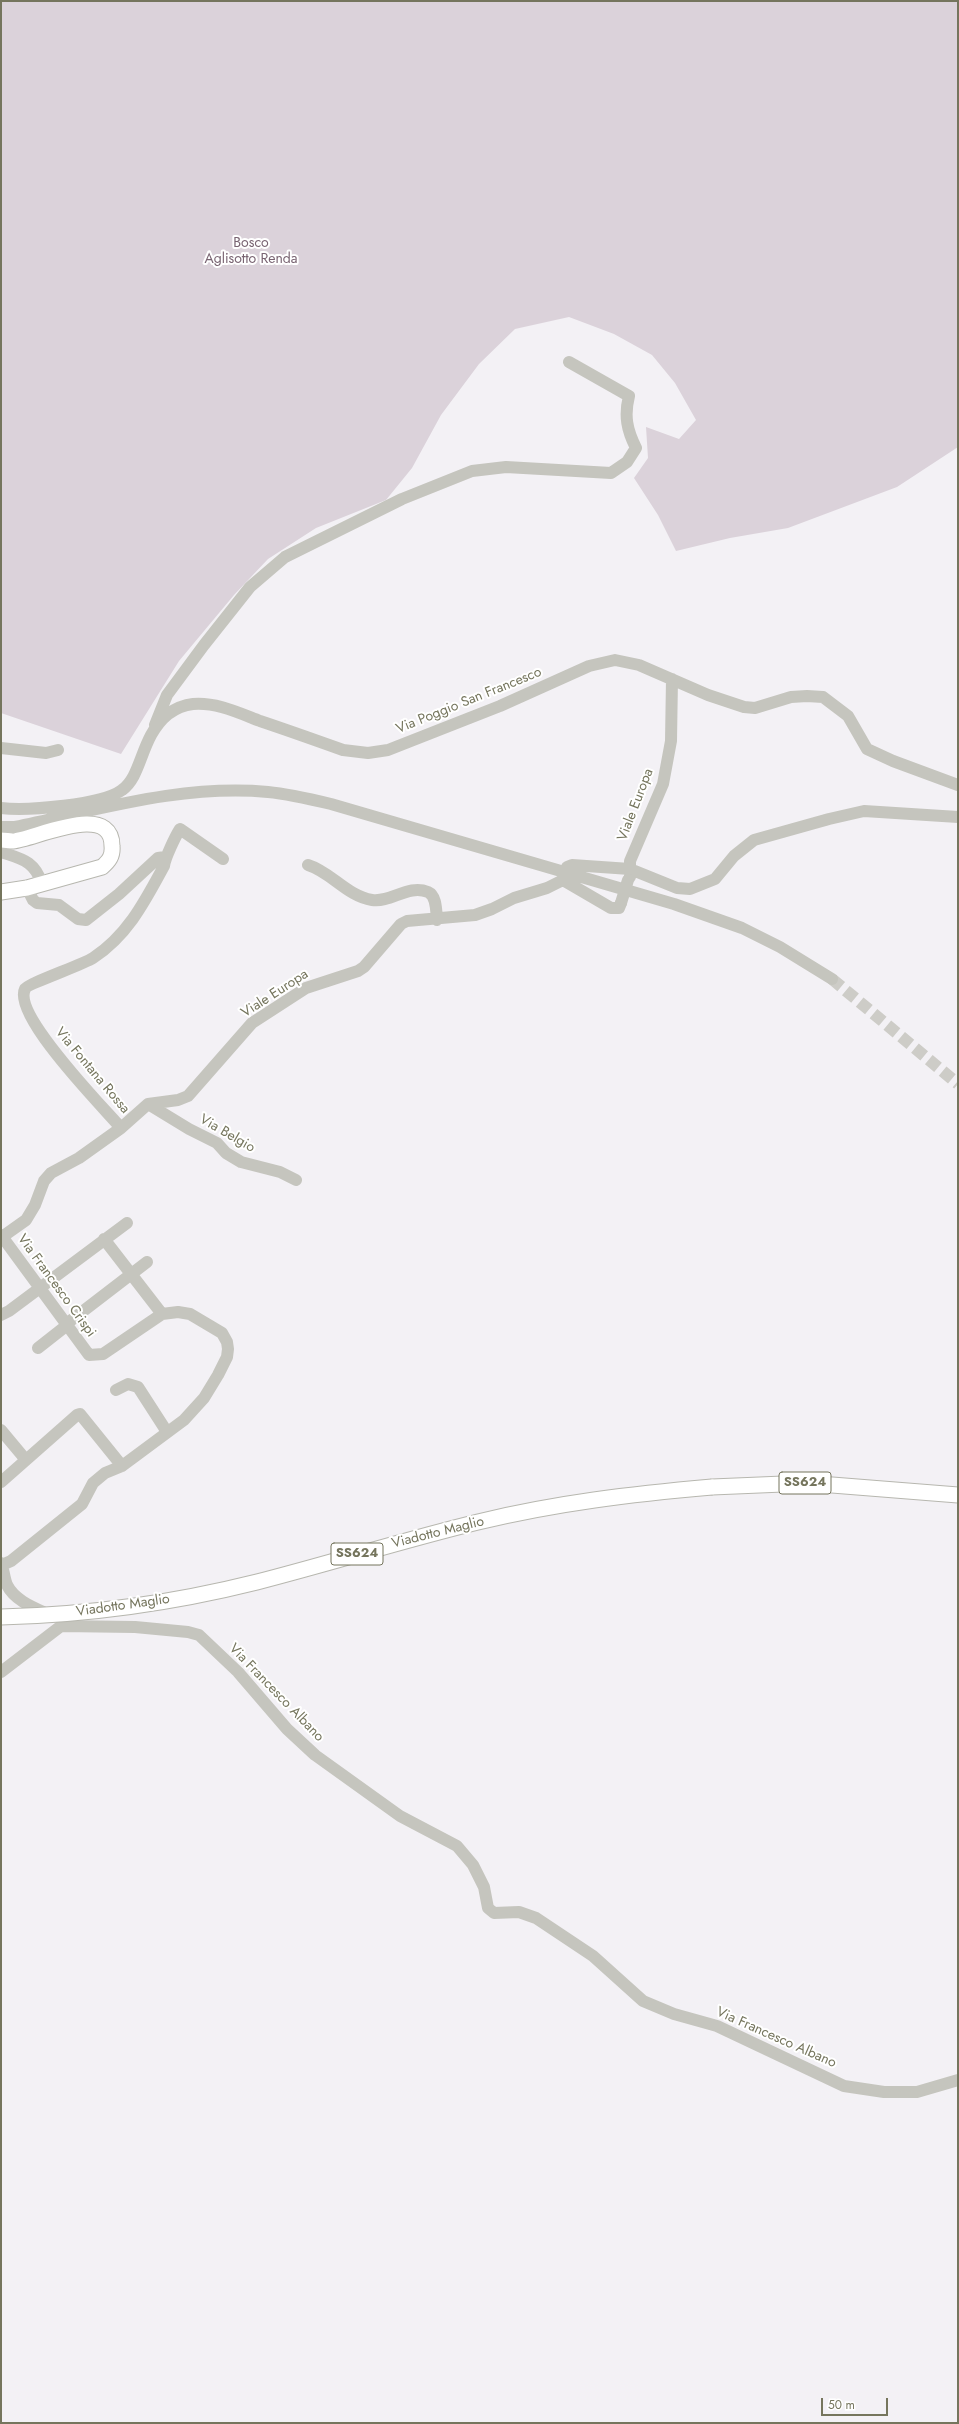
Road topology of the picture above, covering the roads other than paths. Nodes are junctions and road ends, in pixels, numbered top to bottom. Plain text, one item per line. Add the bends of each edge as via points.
1 (570, 362) dead end
2 (672, 678) junction
3 (153, 729) junction
4 (1, 748) edge
5 (58, 750) dead end
6 (958, 785) edge
7 (1, 808) edge
8 (958, 817) edge
9 (1, 827) edge
10 (1, 840) edge
11 (1, 852) edge
12 (165, 857) junction
13 (223, 859) dead end
14 (308, 865) dead end
15 (629, 874) junction
16 (564, 876) junction
17 (42, 884) junction
18 (27, 888) junction
19 (1, 892) edge
20 (437, 920) junction
21 (832, 979) tunnel mouth
22 (148, 1104) junction
23 (121, 1128) junction
24 (296, 1180) dead end
25 (127, 1223) dead end
26 (2, 1236) edge
27 (104, 1239) junction
28 (147, 1262) dead end
29 (132, 1274) junction
30 (38, 1289) junction
31 (1, 1314) edge
32 (162, 1314) junction
33 (65, 1326) junction
34 (38, 1348) dead end
35 (116, 1390) dead end
36 (1, 1430) edge
37 (167, 1432) junction
38 (26, 1460) junction
39 (122, 1466) junction
40 (1, 1482) edge
41 (958, 1495) edge
42 (1, 1564) edge
43 (1, 1617) edge
44 (61, 1626) junction
45 (1, 1672) edge
46 (958, 2080) edge

1 - 3 street via 629,396 625,411 628,433 636,448 627,462 611,473 506,467 472,471 402,499 285,557 250,587 204,645 166,695
2 - 3 street, Via Poggio San Francesco via 631,662 616,660 598,663 442,729 388,750 368,753 343,750 206,704 191,704 176,709
2 - 6 street, Via Poggio San Francesco via 744,707 755,708 791,697 823,697 848,716 867,749
2 - 15 street, Viale Europa via 671,741 663,784 630,861
3 - 7 street, Via Poggio San Francesco via 130,782 116,794 51,808
4 - 5 street via 46,753
8 - 15 street, Viale Europa via 864,811 829,819 754,840 734,856 715,879 690,889 677,888
9 - 16 street via 15,827 148,798 193,792 269,792 316,800
10 - 17 main road via 13,841 74,825 91,824 101,827 109,835 112,855 109,862 102,867
11 - 17 street via 26,860 38,872
12 - 13 street, Via Fontana Rossa via 180,829
12 - 18 street via 158,858 86,920 78,919 59,905 37,903
12 - 23 street, Via Fontana Rossa via 164,866 126,930 92,959 63,973 29,984 24,992 33,1022 53,1052
14 - 20 street via 361,896 373,900 386,899 403,892 421,890 430,893 435,899
15 - 16 street, Viale Europa via 572,865 567,867
15 - 16 street, Viale Europa, bridge via 619,908 611,908
16 - 20 street, Viale Europa via 547,888 514,898 492,910
16 - 21 street via 742,928 780,947
17 - 18 main road
18 - 19 main road
20 - 22 street, Viale Europa via 416,920 401,924 358,971 306,988 252,1023 188,1096
22 - 23 street
22 - 24 street, Via Belgio via 217,1143 226,1153 241,1162 280,1172
23 - 26 street via 79,1158 51,1173 44,1181 26,1220
25 - 27 street
26 - 30 street, Via Francesco Crispi
27 - 29 street
27 - 30 street
28 - 29 street
29 - 32 street
29 - 33 street
30 - 31 street
30 - 33 street, Via Francesco Crispi
32 - 33 street, Via Francesco Crispi via 103,1354 96,1356 85,1353
32 - 37 street via 184,1313 209,1324 222,1333 228,1349 227,1357 204,1398 184,1420
33 - 34 street
35 - 37 street via 128,1384 138,1387
36 - 38 street
37 - 39 street
38 - 39 street via 80,1414
38 - 40 street
39 - 42 street via 105,1473 93,1483 82,1504 11,1561
41 - 43 main road, Viadotto Maglio / SS624, bridge via 807,1483 712,1487 621,1495 560,1504 480,1522 256,1582 185,1597 98,1612
42 - 44 street via 7,1584 13,1593 23,1602 52,1617
44 - 45 street
44 - 46 street, Via Francesco Albano via 135,1627 199,1635 238,1672 287,1729 315,1756 400,1816 457,1846 473,1865 484,1887 488,1908 494,1913 519,1912 536,1918 593,1956 643,2001 674,2014 717,2026 844,2086 884,2092 917,2092

